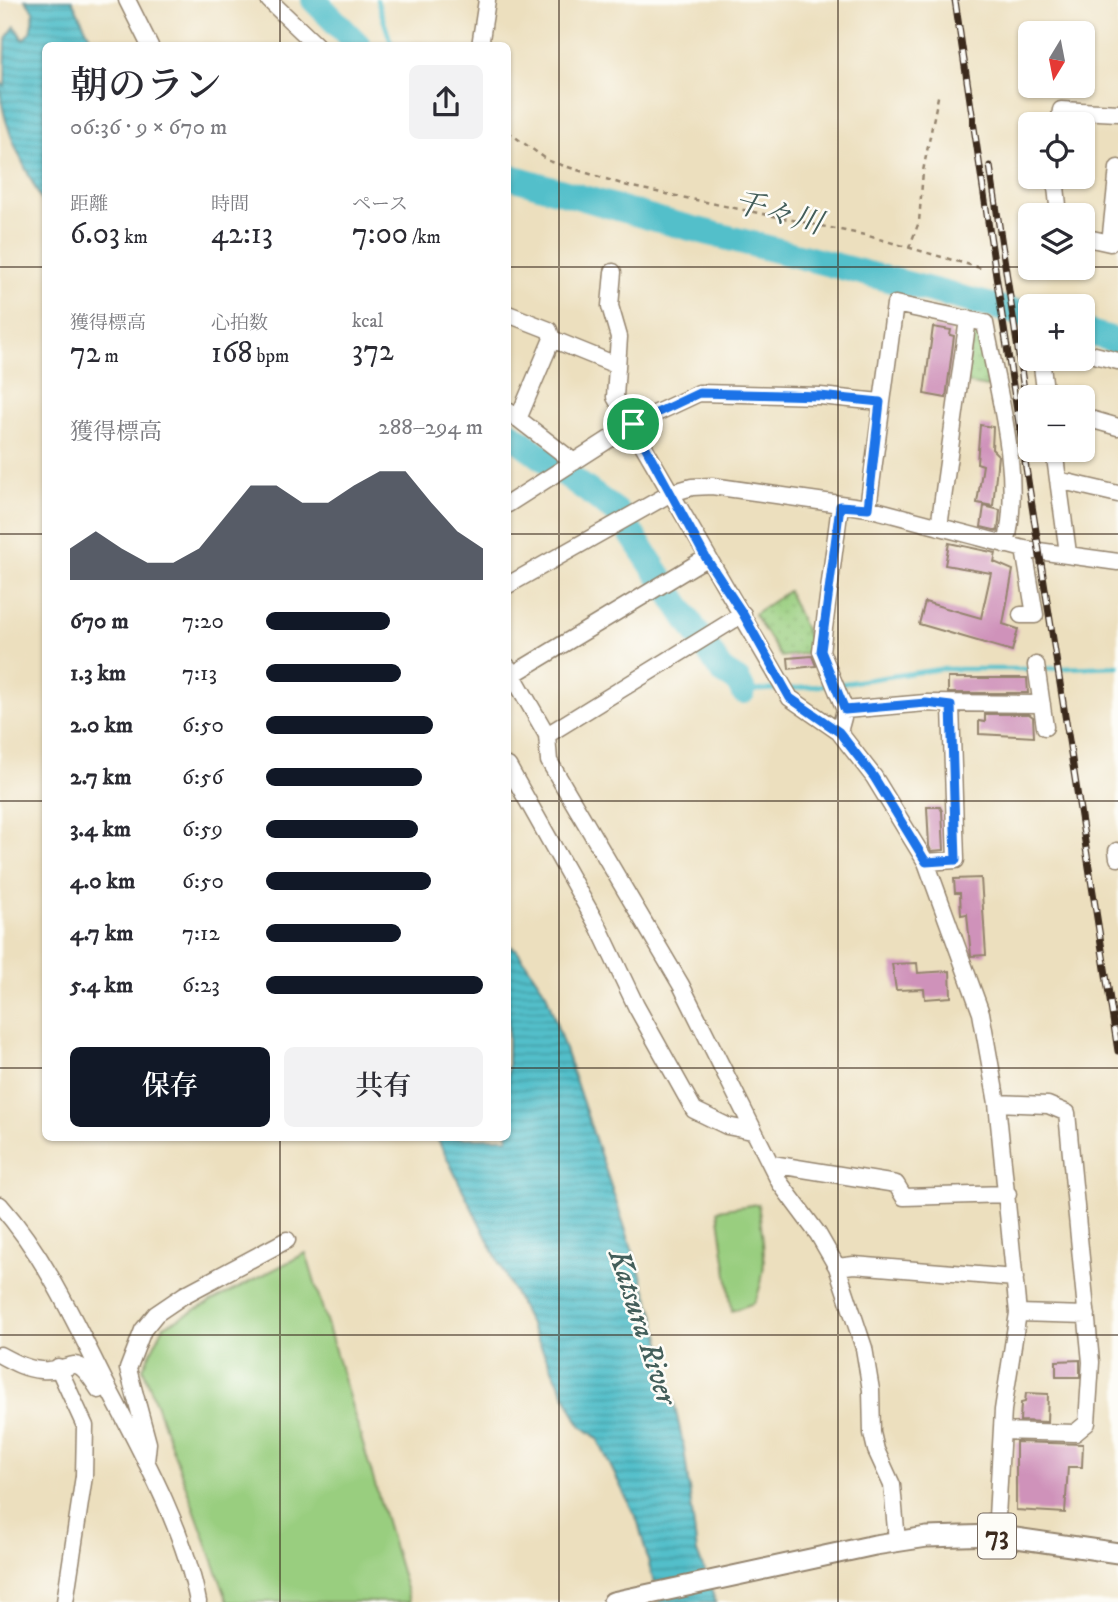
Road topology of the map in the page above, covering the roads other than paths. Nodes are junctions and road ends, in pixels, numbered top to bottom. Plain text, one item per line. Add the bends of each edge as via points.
1 (128, 0) edge
2 (269, 0) edge
3 (487, 0) edge
4 (148, 42) edge
5 (313, 42) edge
6 (481, 42) edge
7 (1061, 112) edge
8 (1090, 112) edge
9 (1095, 112) edge
10 (1118, 114) edge
11 (1118, 167) edge
12 (1095, 240) edge
13 (613, 272) dead end
14 (511, 315) edge
15 (968, 319) junction
16 (552, 339) junction
17 (1095, 355) edge
18 (1118, 361) edge
19 (616, 365) junction
20 (880, 402) junction
21 (513, 415) edge
22 (1095, 420) edge
23 (633, 424) junction
24 (1118, 427) edge
25 (574, 462) junction
26 (1056, 462) edge
27 (1058, 480) junction
28 (671, 493) junction
29 (1118, 494) edge
30 (511, 499) edge
31 (840, 506) junction
32 (868, 508) junction
33 (939, 527) junction
34 (1006, 545) junction
35 (1024, 549) junction
36 (1068, 553) junction
37 (706, 558) junction
38 (1118, 562) edge
39 (511, 583) edge
40 (743, 614) junction
41 (1021, 615) dead end
42 (1037, 668) dead end
43 (511, 670) edge
44 (511, 673) edge
45 (1042, 705) junction
46 (951, 706) junction
47 (845, 710) junction
48 (1045, 727) dead end
49 (839, 732) junction
50 (547, 735) junction
51 (511, 771) edge
52 (926, 862) junction
53 (996, 1103) junction
54 (752, 1131) junction
55 (772, 1164) junction
56 (1008, 1194) junction
57 (0, 1205) edge
58 (287, 1240) dead end
59 (836, 1267) junction
60 (1015, 1278) junction
61 (1018, 1313) junction
62 (1087, 1315) junction
63 (0, 1354) edge
64 (58, 1367) junction
65 (122, 1415) junction
66 (1002, 1431) junction
67 (146, 1462) junction
68 (996, 1535) junction
69 (897, 1541) junction
70 (1118, 1553) edge
71 (65, 1602) edge
72 (198, 1602) edge
73 (614, 1602) edge

1 - 4 street
2 - 5 street
3 - 6 street
7 - 8 street
9 - 10 street
11 - 12 street via 1110,243
13 - 19 street via 610,306 619,337
14 - 16 street via 548,330
15 - 20 street via 895,304
15 - 33 street
15 - 34 street via 985,323 1011,467
16 - 19 street
16 - 21 street
17 - 18 street
19 - 23 street via 615,397
20 - 23 street via 699,393
20 - 32 street
21 - 25 street
22 - 24 street
23 - 25 street
23 - 28 street
25 - 30 street
26 - 27 street
27 - 29 street
27 - 36 street
28 - 31 street via 712,486
28 - 37 street
28 - 39 street
31 - 32 street
31 - 47 street via 821,651
32 - 33 street
33 - 34 street
34 - 35 street
35 - 36 street
35 - 41 street via 1035,615
36 - 38 street
37 - 40 street
37 - 43 street
40 - 49 street via 790,698
40 - 50 street
42 - 45 street
44 - 50 street
45 - 46 street
45 - 48 street
46 - 47 street via 926,703
46 - 52 street via 956,860
47 - 49 street
49 - 52 street via 874,777
50 - 54 street via 549,761 681,985
51 - 54 street via 694,1110 727,1126
52 - 53 street via 981,1013
53 - 56 street
53 - 62 street via 1048,1105 1067,1113
54 - 55 street
55 - 56 street via 896,1184 904,1197
55 - 59 street
56 - 60 street
57 - 65 street via 29,1242
58 - 67 street via 184,1295 156,1314 143,1330 128,1369 148,1443
59 - 60 street
59 - 69 street via 864,1348 872,1433 892,1485
60 - 61 street
61 - 62 street
61 - 66 street
62 - 66 street via 1091,1362 1087,1423 1075,1433
63 - 64 street via 42,1371
64 - 65 street via 74,1363 85,1368 116,1416
64 - 71 street via 85,1426 83,1476
65 - 67 street
66 - 68 street
67 - 72 street via 180,1542
68 - 69 main road, 73
68 - 70 main road, 73
69 - 73 main road, 73

